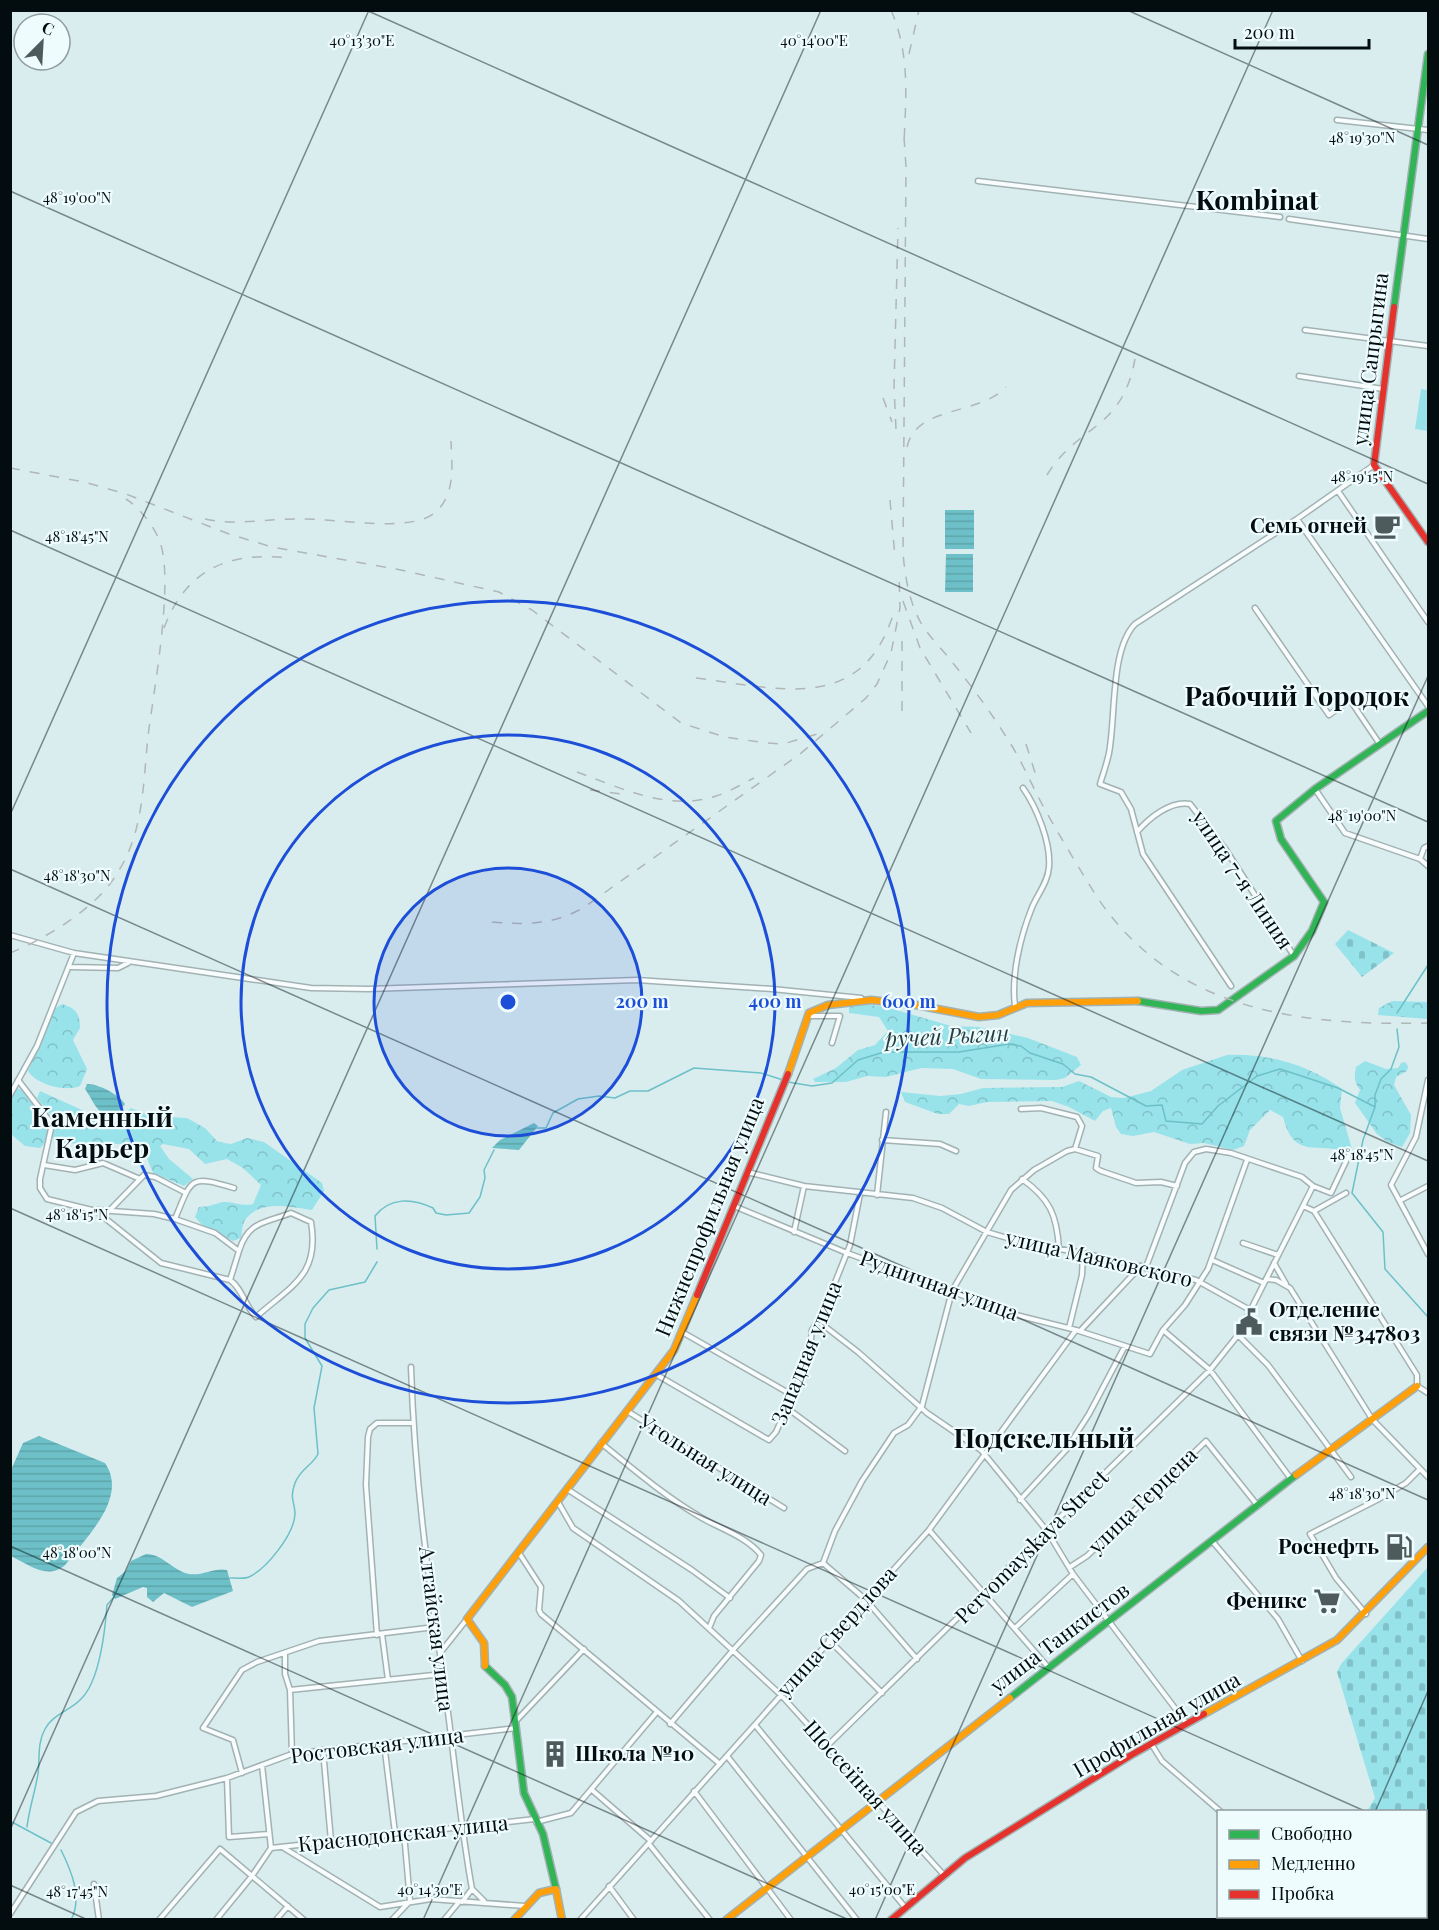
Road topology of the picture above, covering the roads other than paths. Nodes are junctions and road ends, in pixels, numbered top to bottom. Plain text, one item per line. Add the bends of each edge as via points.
1 (1428, 54) edge
2 (1337, 120) dead end
3 (1416, 129) junction
4 (1428, 130) edge
5 (978, 181) dead end
6 (1280, 217) dead end
7 (1289, 219) dead end
8 (1403, 235) junction
9 (1428, 238) edge
10 (1305, 330) dead end
11 (1389, 341) junction
12 (1428, 346) edge
13 (1299, 376) dead end
14 (1383, 389) junction
15 (1374, 465) junction
16 (1338, 491) junction
17 (1297, 519) junction
18 (1428, 542) edge
19 (1255, 608) dead end
20 (1428, 622) edge
21 (1428, 706) edge
22 (1428, 711) edge
23 (1379, 743) junction
24 (1023, 788) dead end
25 (1315, 789) junction
26 (1137, 832) junction
27 (1428, 846) edge
28 (1419, 860) junction
29 (1428, 866) edge
30 (10, 935) edge
31 (74, 953) junction
32 (1294, 956) junction
33 (129, 962) junction
34 (70, 968) junction
35 (1231, 986) dead end
36 (867, 999) junction
37 (1014, 1006) junction
38 (808, 1016) junction
39 (832, 1043) dead end
40 (18, 1080) junction
41 (1428, 1080) edge
42 (10, 1095) edge
43 (1021, 1109) dead end
44 (886, 1112) dead end
45 (882, 1140) junction
46 (1075, 1149) junction
47 (956, 1150) dead end
48 (1349, 1155) dead end
49 (1247, 1160) junction
50 (44, 1165) junction
51 (747, 1172) junction
52 (140, 1179) junction
53 (1022, 1179) junction
54 (804, 1186) junction
55 (1177, 1186) junction
56 (1313, 1186) junction
57 (1427, 1187) edge
58 (234, 1188) dead end
59 (186, 1193) junction
60 (1346, 1193) dead end
61 (860, 1194) junction
62 (877, 1195) junction
63 (1401, 1200) junction
64 (733, 1205) junction
65 (1303, 1206) junction
66 (94, 1210) junction
67 (1314, 1210) junction
68 (109, 1211) junction
69 (175, 1219) junction
70 (794, 1232) junction
71 (987, 1232) junction
72 (1243, 1243) dead end
73 (1059, 1249) junction
74 (239, 1251) junction
75 (847, 1253) junction
76 (1083, 1253) junction
77 (1428, 1254) edge
78 (1278, 1255) junction
79 (1212, 1260) junction
80 (1274, 1263) junction
81 (1143, 1267) junction
82 (230, 1280) junction
83 (1265, 1281) junction
84 (1199, 1282) junction
85 (1286, 1284) junction
86 (952, 1291) junction
87 (1251, 1310) junction
88 (818, 1321) junction
89 (1069, 1328) junction
90 (1163, 1329) junction
91 (1078, 1330) junction
92 (682, 1332) junction
93 (1238, 1335) junction
94 (1125, 1346) junction
95 (411, 1367) dead end
96 (1210, 1370) junction
97 (657, 1375) junction
98 (1417, 1386) junction
99 (1428, 1393) edge
100 (792, 1395) junction
101 (922, 1406) junction
102 (787, 1408) junction
103 (627, 1412) junction
104 (1372, 1419) junction
105 (413, 1423) junction
106 (601, 1443) junction
107 (1329, 1449) junction
108 (845, 1451) dead end
109 (984, 1455) junction
110 (1420, 1469) junction
111 (1351, 1477) dead end
112 (1428, 1477) edge
113 (1291, 1479) junction
114 (567, 1489) junction
115 (1020, 1500) junction
116 (558, 1502) junction
117 (1258, 1506) junction
118 (784, 1508) dead end
119 (929, 1530) junction
120 (1047, 1531) junction
121 (1213, 1542) junction
122 (1428, 1547) edge
123 (519, 1553) junction
124 (823, 1563) junction
125 (1070, 1567) junction
126 (1073, 1574) junction
127 (985, 1593) junction
128 (730, 1598) junction
129 (866, 1600) junction
130 (1365, 1614) junction
131 (467, 1619) junction
132 (1108, 1621) junction
133 (710, 1626) junction
134 (435, 1627) junction
135 (1015, 1628) junction
136 (380, 1634) junction
137 (829, 1640) junction
138 (584, 1649) junction
139 (733, 1650) junction
140 (440, 1653) junction
141 (285, 1654) junction
142 (917, 1659) junction
143 (1302, 1662) junction
144 (1048, 1667) junction
145 (443, 1674) junction
146 (388, 1680) junction
147 (290, 1690) junction
148 (882, 1693) junction
149 (781, 1695) junction
150 (656, 1713) junction
151 (670, 1724) junction
152 (515, 1725) junction
153 (756, 1726) junction
154 (1188, 1726) junction
155 (450, 1736) junction
156 (384, 1743) junction
157 (1152, 1745) junction
158 (827, 1746) junction
159 (323, 1750) junction
160 (292, 1754) junction
161 (727, 1756) junction
162 (720, 1764) junction
163 (262, 1765) junction
164 (242, 1773) junction
165 (227, 1778) junction
166 (592, 1790) junction
167 (694, 1791) junction
168 (877, 1803) junction
169 (1219, 1810) edge
170 (536, 1820) junction
171 (461, 1827) junction
172 (841, 1831) junction
173 (395, 1833) junction
174 (404, 1833) junction
175 (269, 1834) junction
176 (331, 1841) junction
177 (650, 1843) junction
178 (271, 1848) junction
179 (283, 1848) junction
180 (806, 1857) junction
181 (943, 1874) junction
182 (252, 1876) junction
183 (94, 1884) dead end
184 (609, 1886) junction
185 (766, 1888) junction
186 (472, 1889) junction
187 (556, 1889) junction
188 (410, 1901) junction
189 (460, 1902) junction
190 (485, 1902) junction
191 (288, 1906) junction
192 (526, 1906) junction
193 (904, 1906) junction
194 (10, 1914) edge
195 (727, 1919) edge
196 (99, 1920) edge
197 (159, 1920) edge
198 (216, 1920) edge
199 (276, 1920) edge
200 (304, 1920) edge
201 (392, 1920) edge
202 (444, 1920) edge
203 (514, 1920) edge
204 (562, 1920) edge
205 (580, 1920) edge
206 (634, 1920) edge
207 (710, 1920) edge
208 (791, 1920) edge
209 (857, 1920) edge
210 (891, 1920) edge

1 - 3 main road, улица Сапрыгина
2 - 3 street
3 - 4 street
3 - 8 main road, улица Сапрыгина
5 - 6 street
7 - 8 street
8 - 9 street
8 - 11 main road, улица Сапрыгина
10 - 11 street
11 - 12 street
11 - 14 main road, улица Сапрыгина
13 - 14 street
14 - 15 main road, улица Сапрыгина
15 - 16 street, улица Сапрыгина
15 - 18 main road
16 - 17 street, улица Сапрыгина
16 - 20 street
17 - 21 street
17 - 26 street, улица Сапрыгина via 1128,631 1120,653 1109,753 1100,784 1121,792
19 - 23 street via 1329,715 1350,700
22 - 23 main road
23 - 25 main road
24 - 37 street via 1036,812 1049,868 1022,939
25 - 28 street via 1345,832
25 - 32 main road via 1276,821 1278,834 1324,902 1308,939
26 - 32 street, улица 7-я Линия via 1167,809 1190,804 1226,850
26 - 35 street via 1143,854
27 - 28 street
28 - 29 street
30 - 31 street
31 - 33 street
31 - 34 street
32 - 37 main road via 1212,1012 1134,1000
33 - 34 street via 118,968
33 - 36 street via 311,988 637,980
34 - 40 street
36 - 37 main road via 979,1017 998,1015
36 - 38 main road via 819,1008
38 - 39 street via 840,1016
38 - 51 main road, Нижнепрофильная улица
40 - 42 street
40 - 50 street via 52,1124
41 - 63 street via 1416,1137 1391,1185
43 - 46 street via 1041,1108 1077,1117 1082,1126
44 - 45 street
45 - 47 street via 940,1144
45 - 62 street
46 - 53 street via 1054,1157
46 - 55 street via 1100,1157 1096,1168 1101,1171 1136,1183
48 - 56 street via 1330,1193
49 - 55 street, улица Свердлова via 1219,1150 1194,1152 1185,1163
49 - 56 street via 1302,1176
49 - 79 street
50 - 52 street via 75,1170 103,1163
50 - 66 street via 40,1188 47,1199
51 - 54 street, улица Маяковского
51 - 64 main road, Нижнепрофильная улица
52 - 59 street via 148,1174
52 - 68 street
53 - 71 street via 1011,1190
53 - 73 street via 1051,1207
54 - 61 street, улица Маяковского
54 - 70 street
55 - 81 street, улица Свердлова
56 - 65 street, Pervomayskaya Street
57 - 63 street
58 - 59 street via 200,1179
59 - 69 street
60 - 67 street
61 - 62 street, улица Маяковского
61 - 75 street, Западная улица
62 - 71 street, улица Маяковского via 930,1203
63 - 77 street
64 - 70 street, Рудничная улица
64 - 92 main road, Нижнепрофильная улица
65 - 67 street
65 - 78 street, Pervomayskaya Street
66 - 68 street
66 - 82 street via 161,1263
67 - 98 street via 1416,1375
68 - 69 street
69 - 74 street via 215,1233
70 - 75 street, Рудничная улица
71 - 73 street, улица Маяковского
71 - 86 street
72 - 78 street
73 - 76 street, улица Маяковского
74 - 82 street
74 - 82 street via 248,1230 261,1223 291,1213 311,1222 314,1247 308,1269 256,1317
75 - 86 street, Рудничная улица
75 - 88 street, Западная улица
76 - 81 street, улица Маяковского
76 - 89 street via 1082,1275
78 - 80 street, Pervomayskaya Street
79 - 83 street
79 - 84 street
80 - 83 street, Pervomayskaya Street
80 - 85 street
81 - 84 street, улица Маяковского
81 - 91 street, улица Свердлова
83 - 85 street
83 - 87 street, Pervomayskaya Street
84 - 87 street, улица Маяковского
84 - 90 street
85 - 104 street
86 - 89 street, Рудничная улица via 1016,1315
86 - 101 street
87 - 93 street, Pervomayskaya Street
88 - 100 street, Западная улица via 811,1335 809,1357
88 - 101 street
89 - 91 street, Рудничная улица
90 - 94 street, Рудничная улица via 1150,1354
90 - 96 street
91 - 94 street, Рудничная улица
91 - 109 street, улица Свердлова
92 - 97 main road, Нижнепрофильная улица
92 - 100 street
93 - 96 street, Pervomayskaya Street
93 - 107 street via 1268,1365
94 - 115 street via 1066,1450
95 - 105 street, Алтайская улица
96 - 113 street
96 - 120 street, Pervomayskaya Street
97 - 102 street, Западная улица via 769,1440
97 - 103 main road, Нижнепрофильная улица
98 - 99 street
98 - 104 main road, улица Танкистов
100 - 102 street, Западная улица
101 - 109 street
101 - 124 street via 908,1425 894,1432 862,1481
102 - 108 street
103 - 106 main road, Нижнепрофильная улица
103 - 118 street, Угольная улица
104 - 107 main road, улица Танкистов
104 - 110 street
105 - 134 street, Алтайская улица
105 - 136 street via 382,1423 373,1426 369,1437 366,1485
106 - 114 main road, Нижнепрофильная улица
106 - 128 street via 650,1484 761,1555
107 - 111 street
107 - 113 main road, улица Танкистов
109 - 115 street
109 - 119 street, улица Свердлова
110 - 112 street
110 - 130 street via 1406,1483 1310,1534 1336,1578
113 - 117 main road, улица Танкистов
114 - 116 main road, Нижнепрофильная улица
114 - 128 street
115 - 120 street
116 - 123 main road, Нижнепрофильная улица
116 - 133 street, Шоссейная улица via 573,1528
117 - 121 main road, улица Танкистов
117 - 125 street, улица Герцена via 1206,1441 1087,1556
119 - 127 street
119 - 129 street, улица Свердлова
120 - 125 street
120 - 127 street, Pervomayskaya Street
121 - 132 main road, улица Танкистов
121 - 143 street via 1278,1619
122 - 130 main road, Профильная улица
123 - 131 main road, Нижнепрофильная улица
123 - 138 street via 541,1587 541,1614
124 - 129 street
124 - 139 street via 807,1569
125 - 126 street
126 - 132 street
126 - 135 street, улица Герцена
127 - 135 street
127 - 142 street, Pervomayskaya Street
128 - 133 street
129 - 137 street, улица Свердлова
129 - 142 street
130 - 143 main road, Профильная улица via 1337,1640
131 - 140 street, Нижнепрофильная улица
131 - 152 main road via 482,1639 484,1665 509,1690
132 - 144 main road, улица Танкистов
132 - 154 street
133 - 139 street, Шоссейная улица
134 - 136 street
134 - 140 street, Алтайская улица
135 - 144 street
136 - 141 street via 319,1641
136 - 146 street
137 - 148 street
137 - 149 street, улица Свердлова
138 - 150 street
138 - 152 street
139 - 149 street, Шоссейная улица
139 - 151 street
140 - 145 street, Алтайская улица
141 - 147 street
141 - 164 street via 242,1670 203,1728 233,1740
142 - 148 street, Pervomayskaya Street
143 - 154 main road, Профильная улица
144 - 168 main road, улица Танкистов
145 - 146 street
145 - 155 street, Алтайская улица
146 - 147 street
147 - 160 street
148 - 158 street, Pervomayskaya Street
149 - 153 street, улица Свердлова
149 - 158 street, Шоссейная улица
150 - 151 street
150 - 166 street, Краснодонская улица
151 - 162 street
152 - 155 street, Ростовская улица
152 - 170 main road via 524,1792
153 - 161 street, улица Свердлова
153 - 172 street
154 - 157 main road, Профильная улица
155 - 156 street, Ростовская улица
155 - 171 street, Алтайская улица
156 - 159 street, Ростовская улица
156 - 173 street
157 - 169 street via 1162,1761
157 - 181 main road, Профильная улица
158 - 168 street, Шоссейная улица
159 - 160 street, Ростовская улица
159 - 176 street
160 - 163 street, Ростовская улица
161 - 162 street, улица Свердлова
161 - 180 street
162 - 167 street, улица Свердлова
163 - 164 street, Ростовская улица
163 - 175 street
164 - 165 street, Ростовская улица
165 - 175 street, Краснодонская улица via 229,1837
165 - 194 street, Ростовская улица via 156,1796 98,1801 81,1808
166 - 170 street, Краснодонская улица via 567,1816
166 - 177 street
167 - 177 street, улица Свердлова
167 - 185 street
168 - 172 main road, улица Танкистов
168 - 181 street, Шоссейная улица
170 - 171 street, Краснодонская улица
170 - 187 main road
171 - 174 street, Краснодонская улица
171 - 186 street, Алтайская улица
172 - 180 main road, улица Танкистов
172 - 193 street
173 - 174 street, Краснодонская улица
173 - 176 street, Краснодонская улица
174 - 188 street
175 - 178 street
176 - 179 street, Краснодонская улица
177 - 184 street, улица Свердлова
177 - 207 street
178 - 179 street, Краснодонская улица
178 - 182 street
179 - 188 street via 373,1905
180 - 185 main road, улица Танкистов
180 - 209 street
181 - 193 main road, Профильная улица
182 - 191 street
182 - 197 street via 220,1849
182 - 198 street
183 - 196 street
184 - 205 street, улица Свердлова
184 - 206 street
185 - 195 main road, улица Танкистов
185 - 208 street
186 - 189 street
186 - 190 street
187 - 192 main road via 539,1893
187 - 204 main road
188 - 189 street
188 - 201 street
189 - 190 street
189 - 202 street
190 - 192 street
191 - 199 street
191 - 200 street
192 - 203 main road
193 - 210 main road, Профильная улица

